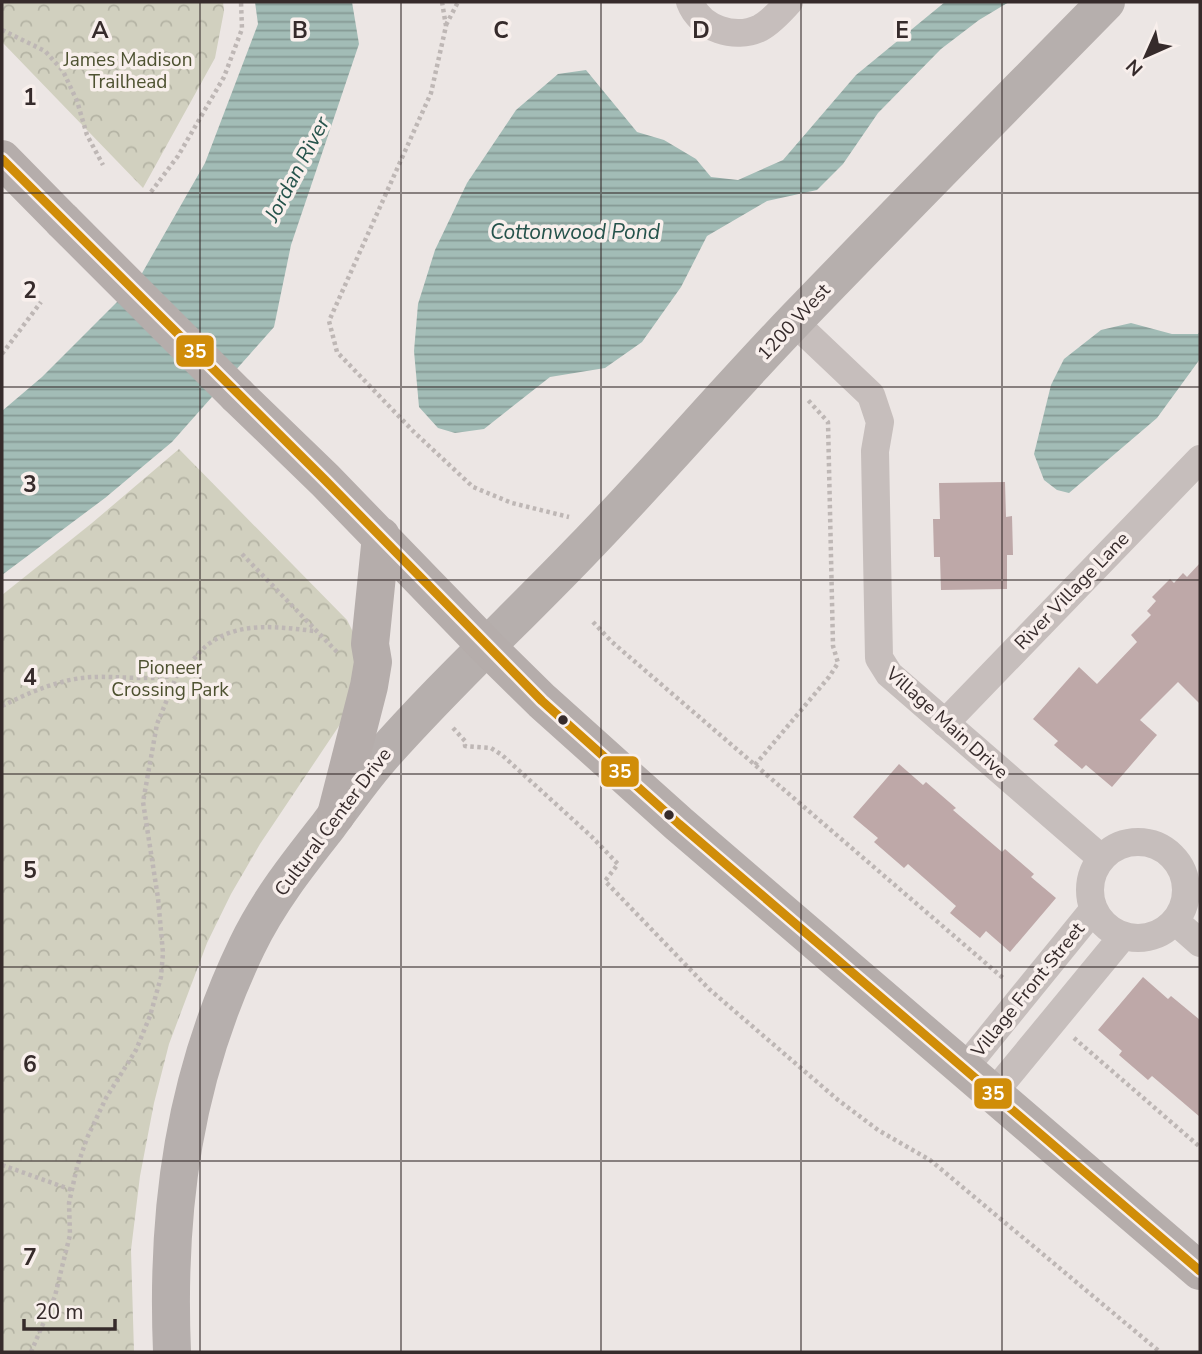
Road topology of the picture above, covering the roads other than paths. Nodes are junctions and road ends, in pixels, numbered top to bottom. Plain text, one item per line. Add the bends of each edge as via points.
1 (690, 2) edge
2 (789, 2) edge
3 (1107, 2) edge
4 (2, 159) edge
5 (794, 322) junction
6 (1200, 459) edge
7 (380, 536) junction
8 (487, 647) junction
9 (945, 723) junction
10 (336, 815) junction
11 (1101, 858) junction
12 (1093, 910) junction
13 (1175, 921) junction
14 (1123, 936) junction
15 (1200, 943) edge
16 (963, 1070) junction
17 (992, 1095) junction
18 (1200, 1271) edge
19 (172, 1352) edge

1 - 2 street via 708,25 743,34 762,27
3 - 5 street, 1200 West
4 - 7 main road, bridge
5 - 8 street, 1200 West
5 - 9 street, Village Main Drive via 871,395 880,422 875,451 879,658 889,674
6 - 9 street, River Village Lane
7 - 8 main road
7 - 10 main road via 370,644 373,662
8 - 10 street, Cultural Center Drive via 378,760
8 - 16 main road via 678,824
9 - 11 street, Village Main Drive
10 - 19 street, Cultural Center Drive via 288,876 249,941 206,1048 180,1154 171,1231
11 - 12 street via 1089,892
11 - 13 street via 1114,848 1147,843 1175,859 1186,890
12 - 14 street via 1100,921
12 - 16 street, Village Front Street
13 - 14 street via 1142,939
13 - 15 street
14 - 17 street, Village Front Street
16 - 17 main road
17 - 18 main road

